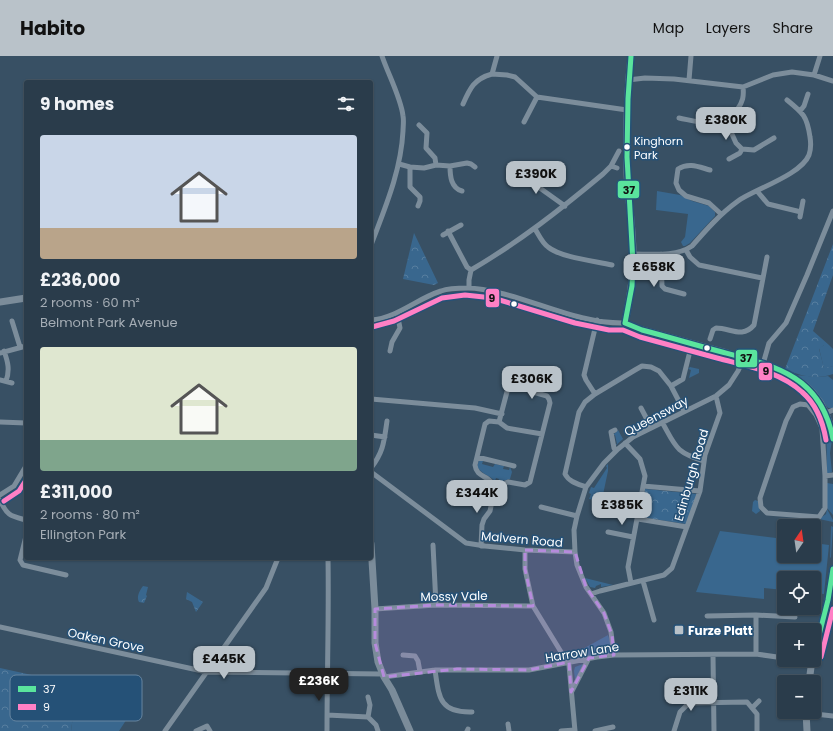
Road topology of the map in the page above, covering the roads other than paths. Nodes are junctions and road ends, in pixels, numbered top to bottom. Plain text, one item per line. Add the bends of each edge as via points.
1 (382, 56) edge
2 (497, 56) edge
3 (631, 56) edge
4 (691, 56) edge
5 (820, 56) edge
6 (492, 74) junction
7 (814, 75) junction
8 (628, 80) junction
9 (689, 80) junction
10 (833, 81) edge
11 (743, 87) junction
12 (808, 94) dead end
13 (537, 97) junction
14 (787, 100) dead end
15 (463, 104) dead end
16 (627, 110) junction
17 (800, 111) junction
18 (682, 120) dead end
19 (726, 121) junction
20 (524, 122) dead end
21 (419, 125) dead end
22 (764, 136) dead end
23 (774, 138) dead end
24 (768, 141) junction
25 (742, 149) junction
26 (620, 151) dead end
27 (729, 159) dead end
28 (399, 164) junction
29 (436, 165) junction
30 (450, 166) junction
31 (611, 166) junction
32 (410, 167) junction
33 (475, 167) dead end
34 (617, 168) dead end
35 (710, 170) dead end
36 (516, 171) dead end
37 (462, 191) dead end
38 (757, 191) junction
39 (803, 201) dead end
40 (418, 206) dead end
41 (565, 206) junction
42 (833, 211) edge
43 (721, 214) junction
44 (462, 225) dead end
45 (535, 229) junction
46 (448, 232) junction
47 (443, 235) dead end
48 (373, 240) edge
49 (686, 250) junction
50 (633, 254) junction
51 (661, 254) junction
52 (767, 257) dead end
53 (612, 265) dead end
54 (472, 270) junction
55 (762, 278) junction
56 (469, 288) junction
57 (684, 294) dead end
58 (24, 298) edge
59 (0, 302) edge
60 (397, 313) junction
61 (373, 320) edge
62 (597, 320) junction
63 (12, 321) dead end
64 (717, 322) dead end
65 (625, 323) junction
66 (716, 328) junction
67 (710, 339) dead end
68 (20, 346) junction
69 (24, 346) edge
70 (390, 351) dead end
71 (2, 352) edge
72 (689, 355) dead end
73 (744, 358) junction
74 (763, 364) junction
75 (0, 380) edge
76 (6, 382) junction
77 (12, 383) dead end
78 (672, 386) junction
79 (595, 394) junction
80 (716, 396) junction
81 (373, 399) edge
82 (641, 408) dead end
83 (684, 411) junction
84 (830, 412) edge
85 (502, 414) junction
86 (387, 421) dead end
87 (0, 422) edge
88 (499, 422) junction
89 (662, 422) junction
90 (24, 423) edge
91 (651, 427) junction
92 (615, 430) dead end
93 (542, 434) junction
94 (373, 436) edge
95 (384, 437) junction
96 (833, 439) edge
97 (624, 443) junction
98 (616, 451) junction
99 (477, 457) junction
100 (704, 461) junction
101 (373, 466) edge
102 (514, 466) dead end
103 (24, 469) edge
104 (373, 473) edge
105 (833, 475) edge
106 (825, 476) junction
107 (643, 486) junction
108 (495, 487) junction
109 (586, 487) junction
110 (700, 492) junction
111 (0, 495) edge
112 (0, 500) edge
113 (541, 506) dead end
114 (576, 516) junction
115 (638, 519) junction
116 (24, 520) edge
117 (687, 527) junction
118 (608, 532) dead end
119 (634, 537) junction
120 (24, 544) edge
121 (433, 545) dead end
122 (481, 546) junction
123 (525, 550) junction
124 (575, 552) junction
125 (277, 560) edge
126 (328, 560) edge
127 (372, 560) edge
128 (833, 569) edge
129 (62, 576) dead end
130 (643, 581) junction
131 (630, 583) junction
132 (591, 594) junction
133 (830, 600) edge
134 (436, 605) junction
135 (533, 606) junction
136 (375, 609) junction
137 (756, 615) junction
138 (706, 616) dead end
139 (795, 617) dead end
140 (654, 620) dead end
141 (0, 627) edge
142 (821, 631) edge
143 (756, 654) junction
144 (403, 655) dead end
145 (614, 655) junction
146 (713, 655) junction
147 (777, 657) edge
148 (589, 658) junction
149 (567, 663) junction
150 (435, 670) junction
151 (208, 672) junction
152 (420, 672) junction
153 (326, 673) junction
154 (383, 675) junction
155 (571, 692) junction
156 (368, 697) dead end
157 (759, 701) dead end
158 (714, 702) junction
159 (752, 708) junction
160 (472, 712) dead end
161 (821, 714) edge
162 (327, 716) junction
163 (833, 716) edge
164 (368, 717) junction
165 (806, 719) edge
166 (508, 724) dead end
167 (613, 728) dead end
168 (575, 730) edge
169 (165, 731) edge
170 (196, 731) edge
171 (210, 731) edge
172 (327, 731) edge
173 (378, 731) edge
174 (410, 731) edge
175 (509, 731) edge
176 (561, 731) edge
177 (595, 731) edge
178 (674, 731) edge
179 (714, 731) edge
180 (757, 731) edge
181 (807, 731) edge

1 - 28 street via 403,116
2 - 6 street
3 - 8 main road
4 - 9 street
5 - 7 street
6 - 13 street via 515,78
6 - 15 street via 482,77 470,88
7 - 10 street
7 - 11 street via 792,72 773,75
8 - 9 street
8 - 16 main road
9 - 11 street
11 - 19 street via 744,97 735,114
12 - 17 street
13 - 16 street
13 - 20 street
14 - 17 street
16 - 50 main road via 627,171
17 - 38 street via 808,121 811,146 809,155 791,172
18 - 19 street via 714,123
19 - 25 street via 736,143
21 - 29 street via 427,133 426,148 435,158
22 - 24 street
23 - 24 street
24 - 25 street via 754,150
25 - 27 street
26 - 31 street
28 - 32 street
28 - 48 street
29 - 30 street
29 - 32 street via 424,168
30 - 33 street via 467,163
30 - 37 street via 450,178 458,190
31 - 34 street
31 - 41 street
32 - 40 street via 410,187 420,196
35 - 43 street via 702,165 676,167 676,183 686,196 709,203
36 - 41 street
38 - 39 street via 768,204 800,215
38 - 43 street
41 - 45 street
42 - 74 street via 786,323 769,343
43 - 49 street
44 - 46 street
45 - 53 street via 547,246 554,250 565,255
45 - 54 street
46 - 47 street
46 - 54 street via 467,266
49 - 51 street
49 - 55 street via 699,265
50 - 51 street
50 - 65 main road via 632,283
51 - 57 street via 662,286
52 - 55 street
54 - 56 street
55 - 66 street via 754,325 750,330 736,332
56 - 60 street via 441,291
56 - 62 street via 485,289
58 - 59 main road
60 - 61 street
60 - 70 street via 400,328
62 - 65 street
62 - 79 street via 584,375
63 - 68 street via 12,329
64 - 66 street
65 - 73 main road
66 - 67 street
68 - 69 street
68 - 71 street
71 - 76 street via 8,363 9,374
72 - 78 street via 683,379
73 - 74 main road
73 - 80 street, Queensway via 729,385
74 - 84 main road via 806,386
75 - 76 street
76 - 77 street
78 - 79 street via 659,371 642,366
78 - 83 street
79 - 109 street via 585,402 579,412 565,474 572,482
80 - 83 street, Queensway
80 - 100 street, Edinburgh Road via 720,413
81 - 85 street via 469,407
82 - 91 street
83 - 89 street, Queensway
84 - 96 main road
85 - 88 street
85 - 93 street via 508,388 512,384 526,386 549,399
86 - 95 street
87 - 90 street
88 - 93 street via 517,431
88 - 99 street via 486,423
89 - 91 street, Queensway
89 - 100 street via 676,448
91 - 97 street, Queensway
92 - 98 street via 611,432
93 - 108 street via 530,482 525,485 508,482
94 - 95 street
95 - 101 street via 379,458
97 - 98 street, Queensway
97 - 107 street via 640,459 645,476
98 - 109 street, Queensway via 599,468
99 - 102 street
99 - 108 street via 475,469 478,474
100 - 110 street, Edinburgh Road
103 - 111 street via 14,486
104 - 122 street, Malvern Road via 466,543
105 - 106 street
106 - 106 street via 822,428 808,405 800,404 793,407 786,421 760,498 761,507 767,513 819,517 825,508
107 - 110 street
107 - 115 street
108 - 122 street via 490,511 482,524
109 - 114 street, Queensway
110 - 117 street, Edinburgh Road
112 - 116 street via 10,516
113 - 114 street
114 - 124 street, Queensway
115 - 117 street
115 - 119 street
117 - 130 street, Edinburgh Road via 672,568 664,575
118 - 119 street
119 - 131 street via 628,568
120 - 129 street via 20,560 23,565
121 - 134 street
122 - 123 street, Malvern Road
123 - 124 street, Malvern Road
123 - 135 street via 525,569
124 - 132 street, Queensway via 577,565
125 - 151 street via 266,588
126 - 153 street via 329,651
127 - 136 main road
128 - 133 main road
130 - 131 street, Edinburgh Road
130 - 140 street
131 - 132 street, Edinburgh Road
132 - 145 street, Queensway via 604,613 611,632
133 - 142 main road
134 - 135 street, Mossy Vale
134 - 136 street, Mossy Vale
135 - 149 street
136 - 154 main road via 375,643
137 - 138 street
137 - 139 street
137 - 143 street
141 - 151 street, Oaken Grove
143 - 146 street, Harrow Lane
143 - 147 street, Harrow Lane
144 - 152 street via 415,656
145 - 146 street, Harrow Lane
145 - 148 street, Harrow Lane
146 - 158 street
148 - 149 street, Harrow Lane
148 - 155 street
149 - 150 street, Harrow Lane via 529,670
149 - 155 street
150 - 152 street, Harrow Lane
150 - 160 street via 439,696 445,706
151 - 153 street, Oaken Grove
151 - 169 street
152 - 154 street, Harrow Lane
153 - 154 street, Harrow Lane
153 - 162 street
154 - 174 main road
155 - 168 street
156 - 164 street
157 - 159 street
158 - 159 street via 747,702
158 - 178 street via 689,703 680,712
158 - 179 street
159 - 180 street via 757,714
161 - 163 street
162 - 164 street
162 - 172 street
164 - 173 street
165 - 181 main road
166 - 175 street
167 - 177 street
168 - 176 street
170 - 171 street via 207,726

